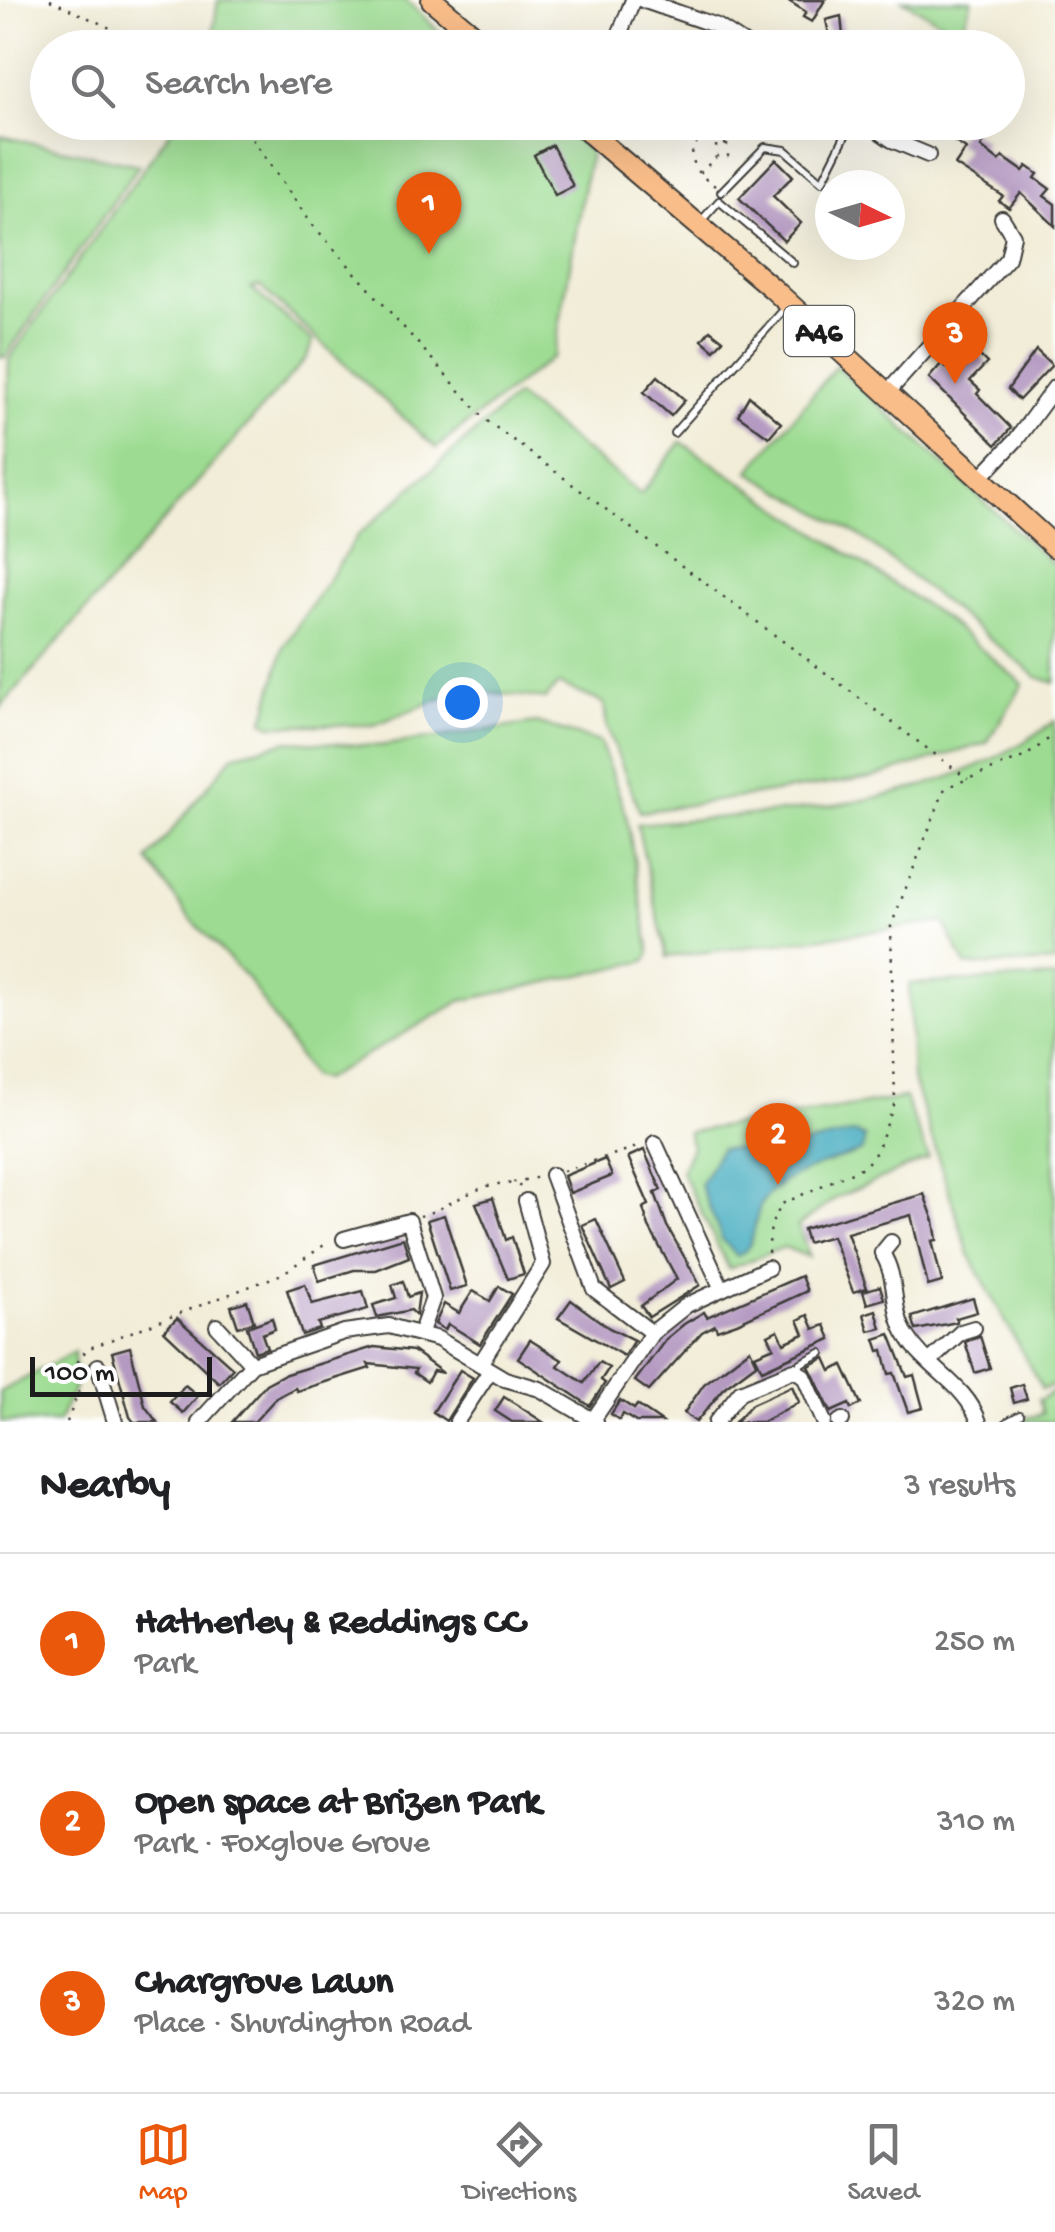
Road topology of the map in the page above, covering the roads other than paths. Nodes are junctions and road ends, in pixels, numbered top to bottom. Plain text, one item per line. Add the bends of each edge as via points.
1 (432, 0) edge
2 (634, 0) edge
3 (642, 0) edge
4 (468, 30) edge
5 (622, 30) edge
6 (723, 30) edge
7 (598, 140) edge
8 (843, 140) edge
9 (892, 140) edge
10 (928, 155) dead end
11 (722, 192) road end
12 (1002, 218) dead end
13 (698, 225) junction
14 (793, 263) dead end
15 (789, 304) junction
16 (1055, 387) edge
17 (887, 393) junction
18 (674, 433) dead end
19 (980, 478) junction
20 (1055, 546) edge
21 (654, 1143) road end
22 (546, 1176) road end
23 (526, 1201) dead end
24 (339, 1238) road end
25 (880, 1248) dead end
26 (768, 1268) road end
27 (722, 1289) junction
28 (218, 1326) dead end
29 (974, 1328) dead end
30 (421, 1332) junction
31 (652, 1333) junction
32 (821, 1354) dead end
33 (930, 1361) junction
34 (252, 1364) junction
35 (98, 1366) dead end
36 (485, 1367) junction
37 (798, 1371) junction
38 (1020, 1416) dead end
39 (458, 1421) edge
40 (594, 1421) edge
41 (116, 1422) edge
42 (198, 1422) edge
43 (716, 1422) edge
44 (824, 1422) edge
45 (979, 1422) edge
46 (1007, 1422) edge

1 - 4 main road
2 - 5 street
3 - 6 street
7 - 13 main road, A46
8 - 11 lane via 822,182 785,150 765,147
9 - 10 street
12 - 17 street via 1013,236 1008,258
13 - 14 lane via 719,201
13 - 15 main road, A46
15 - 17 main road, A46
15 - 18 lane
16 - 19 street
17 - 19 main road, A46
19 - 20 main road, A46
21 - 27 street
22 - 31 street via 594,1289
23 - 36 street via 543,1264
24 - 30 street via 409,1222 433,1298
25 - 33 street via 892,1272 900,1322
26 - 27 street
27 - 31 street via 687,1305
28 - 34 street
29 - 33 street
30 - 34 street via 359,1328
30 - 36 street
31 - 40 street
32 - 37 lane
33 - 45 street via 964,1394
34 - 42 street
35 - 41 street
36 - 39 street
36 - 40 street
37 - 43 street via 740,1392
37 - 44 street
38 - 46 lane

